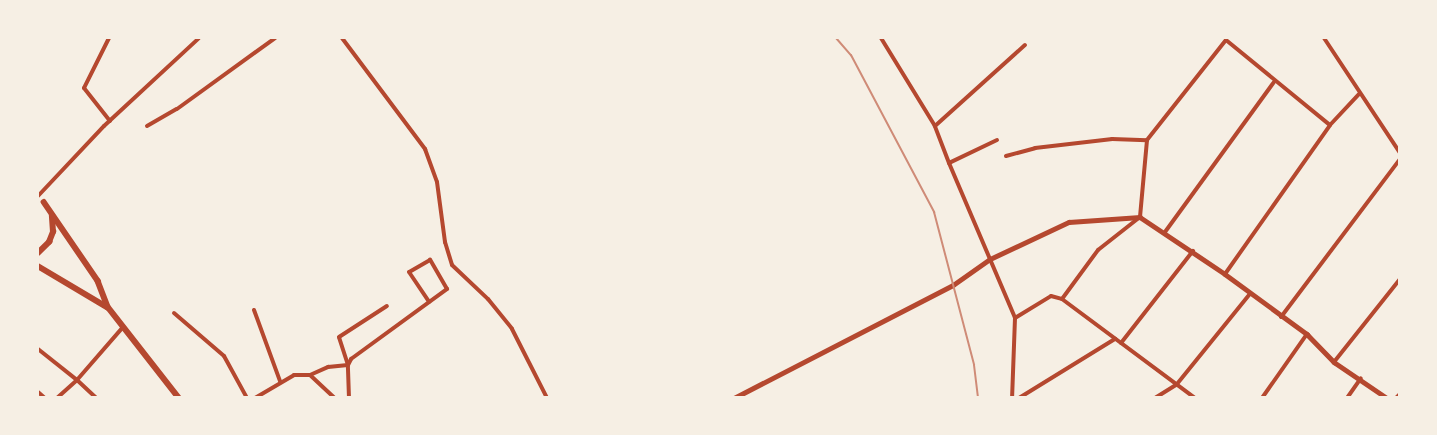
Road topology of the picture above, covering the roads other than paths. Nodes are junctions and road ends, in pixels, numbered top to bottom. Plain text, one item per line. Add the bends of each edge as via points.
1 (109, 38) edge
2 (199, 38) edge
3 (274, 38) edge
4 (340, 38) edge
5 (880, 38) edge
6 (1232, 38) edge
7 (1324, 38) edge
8 (1230, 43) junction
9 (1025, 45) dead end
10 (1274, 82) junction
11 (1359, 94) junction
12 (110, 120) junction
13 (1330, 125) junction
14 (148, 126) dead end
15 (935, 126) junction
16 (997, 140) dead end
17 (1147, 140) junction
18 (1400, 153) edge
19 (1006, 156) dead end
20 (1400, 159) edge
21 (949, 163) junction
22 (38, 196) edge
23 (44, 202) junction
24 (1140, 217) junction
25 (1165, 232) junction
26 (1192, 251) junction
27 (38, 253) edge
28 (990, 259) junction
29 (38, 266) edge
30 (1226, 274) junction
31 (1400, 279) edge
32 (1250, 294) junction
33 (1062, 299) junction
34 (429, 302) junction
35 (387, 306) dead end
36 (108, 307) junction
37 (254, 310) dead end
38 (174, 313) dead end
39 (1281, 317) junction
40 (1015, 318) junction
41 (123, 327) junction
42 (1307, 334) junction
43 (1116, 338) junction
44 (1121, 343) junction
45 (38, 349) edge
46 (1334, 362) junction
47 (348, 365) junction
48 (310, 375) junction
49 (1361, 378) junction
50 (77, 380) junction
51 (280, 381) junction
52 (1177, 384) junction
53 (38, 392) edge
54 (1400, 394) edge
55 (45, 398) edge
56 (57, 398) edge
57 (96, 398) edge
58 (179, 398) edge
59 (247, 398) edge
60 (255, 398) edge
61 (336, 398) edge
62 (349, 398) edge
63 (547, 398) edge
64 (734, 398) edge
65 (1012, 398) edge
66 (1019, 398) edge
67 (1155, 398) edge
68 (1195, 398) edge
69 (1262, 398) edge
70 (1347, 398) edge
71 (1387, 398) edge
72 (1396, 398) edge

1 - 12 street via 84,88
2 - 12 street
3 - 14 street via 177,109
4 - 63 street via 392,100 425,149 437,182 445,242 452,266 488,299 512,330
5 - 15 street
6 - 8 street
7 - 11 street
8 - 10 street
8 - 17 street via 1226,40
9 - 15 street
10 - 13 street
10 - 25 street
11 - 13 street
11 - 18 street
12 - 22 street
13 - 30 street
15 - 21 street
16 - 21 street
17 - 19 street via 1112,139 1035,148
17 - 24 street
20 - 39 street
21 - 28 street
22 - 23 main road
23 - 27 main road via 50,211 53,232 49,242
23 - 36 main road via 98,280
24 - 25 street
24 - 28 street via 1069,222
24 - 33 street via 1098,250
25 - 26 street
26 - 30 street
26 - 44 street
28 - 40 street
28 - 64 street via 953,285
29 - 36 main road
30 - 32 street
31 - 46 street
32 - 39 street
32 - 52 street
33 - 40 street via 1051,296
33 - 43 street
34 - 34 street via 447,289 430,260 409,272
34 - 47 street via 351,359
35 - 47 street via 339,337
36 - 41 main road
37 - 51 street
38 - 59 street via 224,356
39 - 42 street
40 - 65 street
41 - 50 street
41 - 58 main road
42 - 46 street
42 - 69 street
43 - 44 street
43 - 66 street
44 - 52 street
45 - 50 street
46 - 49 street
47 - 48 street
47 - 62 street
48 - 51 street via 294,375
48 - 61 street
49 - 70 street
49 - 71 street
50 - 56 street
50 - 57 street
51 - 60 street
52 - 67 street
52 - 68 street
53 - 55 street
54 - 72 street

